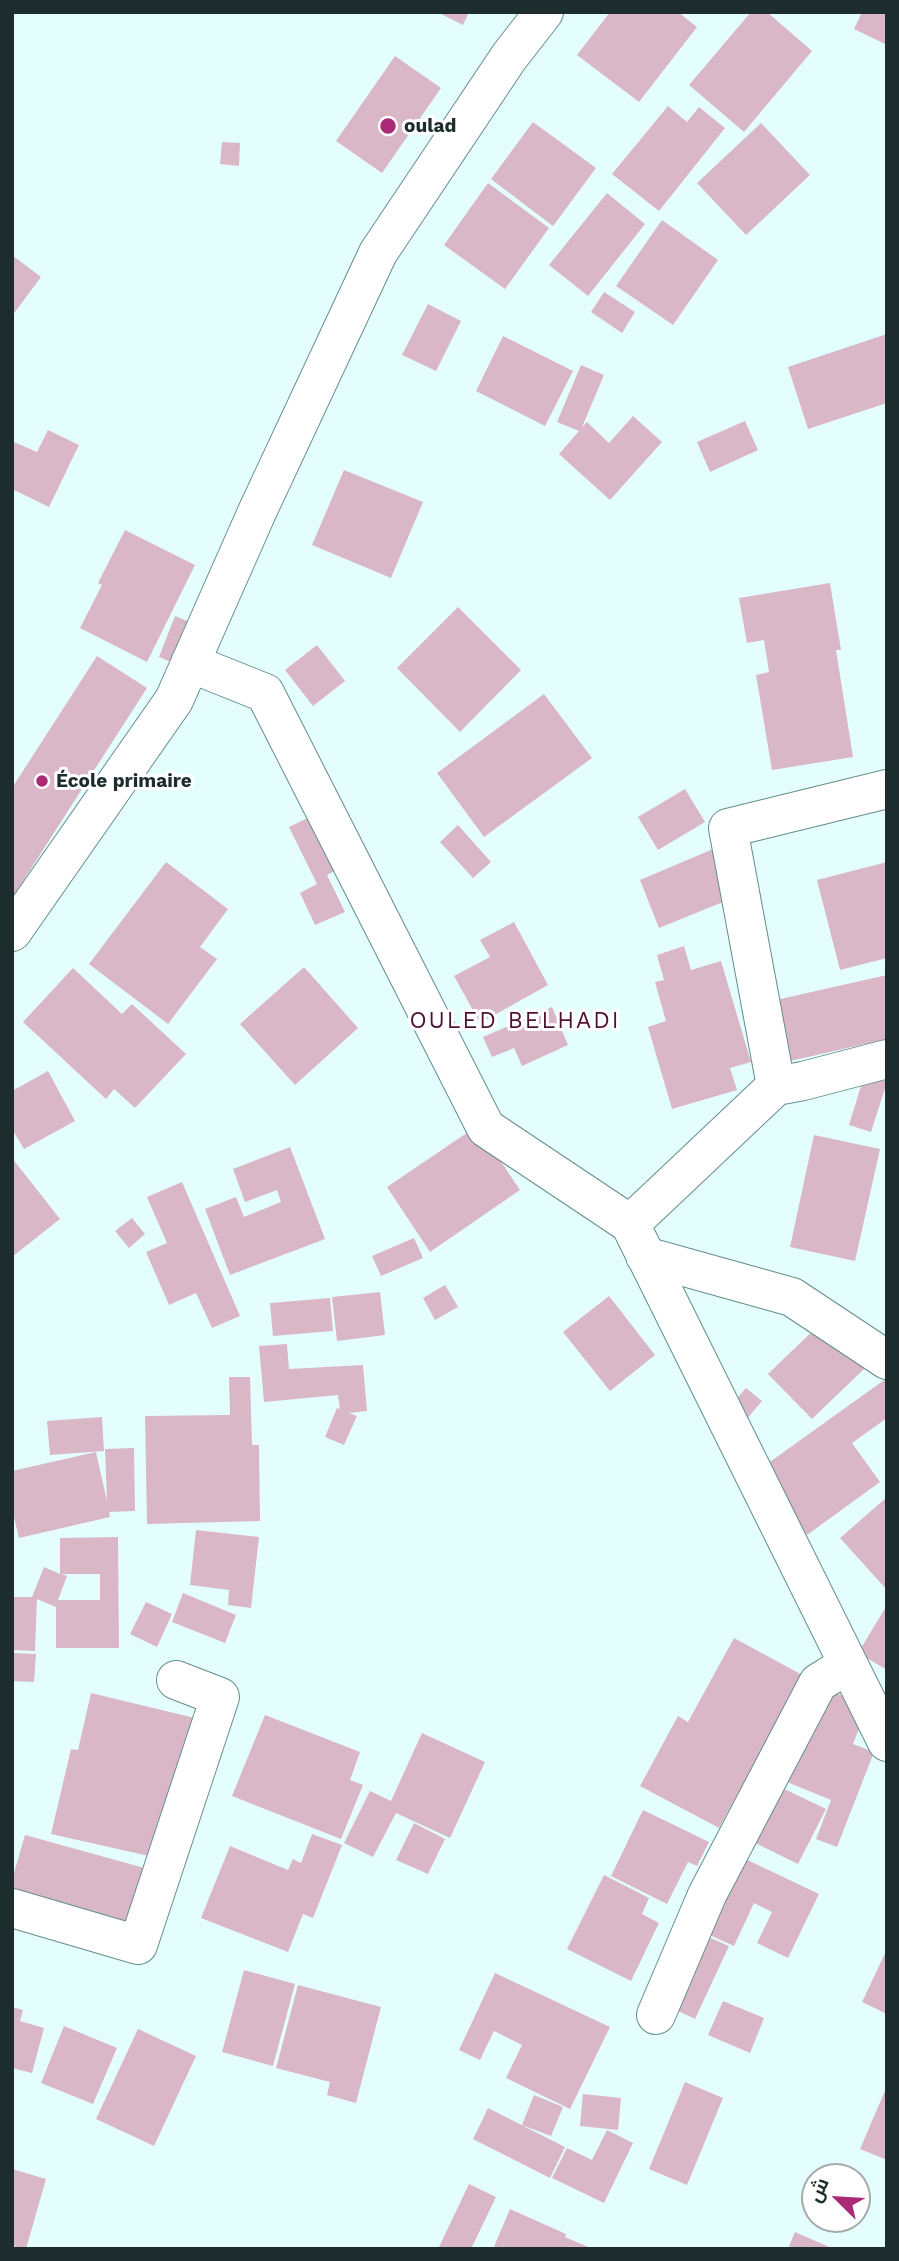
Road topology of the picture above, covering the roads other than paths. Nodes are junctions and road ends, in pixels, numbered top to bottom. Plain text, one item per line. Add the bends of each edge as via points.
1 (544, 12) edge
2 (190, 663) junction
3 (887, 789) edge
4 (12, 932) edge
5 (887, 1059) edge
6 (776, 1086) junction
7 (637, 1240) junction
8 (887, 1360) edge
9 (846, 1661) junction
10 (176, 1680) dead end
11 (885, 1735) edge
12 (12, 1908) edge
13 (656, 2015) dead end

1 - 2 street via 378,253
2 - 4 street via 174,700
2 - 7 street via 265,693 486,1128
3 - 6 street via 728,828
5 - 6 street
6 - 7 street
7 - 8 street via 792,1297
7 - 9 street
9 - 11 street
9 - 13 street via 818,1683 707,1895
10 - 12 street via 219,1697 138,1945

